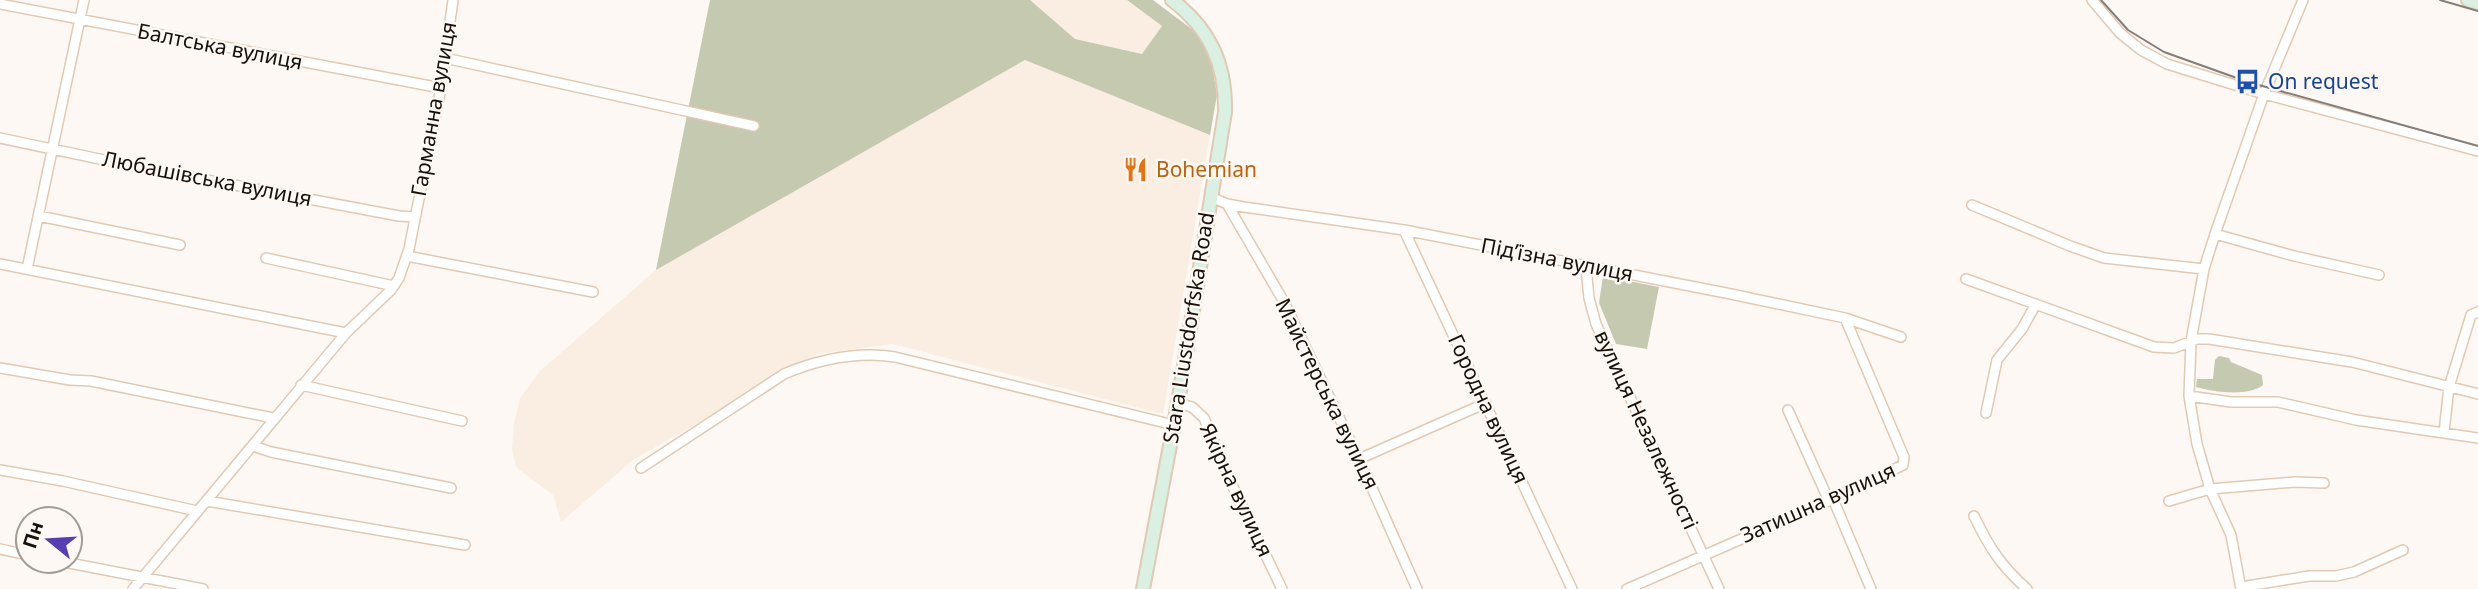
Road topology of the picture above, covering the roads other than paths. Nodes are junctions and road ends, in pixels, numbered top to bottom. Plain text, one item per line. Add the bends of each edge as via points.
1 (84, 0) edge
2 (453, 0) edge
3 (1172, 0) edge
4 (2092, 0) edge
5 (2303, 0) edge
6 (2468, 0) edge
7 (2478, 3) edge
8 (0, 4) edge
9 (81, 21) junction
10 (444, 58) junction
11 (441, 88) junction
12 (2264, 94) junction
13 (754, 126) dead end
14 (0, 138) edge
15 (54, 149) junction
16 (2478, 151) edge
17 (1211, 197) junction
18 (1227, 204) junction
19 (1972, 205) dead end
20 (39, 216) junction
21 (414, 217) junction
22 (1404, 230) junction
23 (2215, 234) junction
24 (180, 245) dead end
25 (407, 256) junction
26 (266, 258) dead end
27 (0, 264) edge
28 (1586, 267) junction
29 (27, 269) junction
30 (2204, 270) junction
31 (2379, 275) dead end
32 (1966, 279) dead end
33 (394, 286) junction
34 (593, 292) dead end
35 (2036, 304) junction
36 (2478, 312) edge
37 (1845, 318) junction
38 (346, 332) junction
39 (1901, 337) dead end
40 (2191, 341) junction
41 (0, 368) edge
42 (301, 385) junction
43 (2449, 387) junction
44 (2478, 394) edge
45 (2189, 396) junction
46 (1178, 403) junction
47 (1486, 403) junction
48 (1788, 410) dead end
49 (1986, 413) dead end
50 (273, 418) junction
51 (462, 421) dead end
52 (1174, 425) junction
53 (2444, 432) junction
54 (2478, 438) edge
55 (253, 446) junction
56 (1359, 459) junction
57 (641, 468) dead end
58 (0, 470) edge
59 (2324, 483) dead end
60 (451, 488) dead end
61 (2210, 489) junction
62 (207, 500) junction
63 (1831, 500) junction
64 (2169, 501) dead end
65 (197, 511) junction
66 (1974, 516) dead end
67 (465, 545) dead end
68 (2403, 550) dead end
69 (1703, 554) junction
70 (84, 566) edge
71 (144, 578) junction
72 (175, 587) edge
73 (2241, 588) edge
74 (133, 589) edge
75 (203, 589) edge
76 (1143, 589) edge
77 (1282, 589) edge
78 (1417, 589) edge
79 (1572, 589) edge
80 (1627, 589) edge
81 (1719, 589) edge
82 (1871, 589) edge
83 (2027, 589) edge

1 - 9 street
2 - 10 street, Гарманна вулиця
3 - 17 main road, Stara Liustdorfska Road via 1208,35 1222,69 1225,112
4 - 12 street via 2120,33 2158,60
5 - 12 street
6 - 7 main road
8 - 9 street, Балтська вулиця
9 - 11 street, Балтська вулиця
9 - 15 street
10 - 11 street, Гарманна вулиця
10 - 13 street
11 - 21 street, Гарманна вулиця
12 - 16 street
12 - 23 street
14 - 15 street, Любашівська вулиця
15 - 20 street
15 - 21 street, Любашівська вулиця
17 - 18 street, Підʼїзна вулиця
17 - 46 main road, Stara Liustdorfska Road
18 - 22 street, Підʼїзна вулиця
18 - 56 street, Майстерська вулиця via 1284,302
19 - 30 street via 2104,258
20 - 24 street
20 - 29 street
21 - 25 street, Гарманна вулиця
22 - 28 street, Підʼїзна вулиця
22 - 47 street, Городна вулиця
23 - 30 street
23 - 31 street
25 - 33 street, Гарманна вулиця
25 - 34 street
26 - 33 street
27 - 29 street
28 - 37 street, Підʼїзна вулиця
28 - 69 street, вулиця Незалежності via 1596,324
29 - 38 street
30 - 40 street
32 - 35 street
33 - 38 street
35 - 40 street via 2154,347 2174,348
35 - 49 street via 1997,360
36 - 43 street via 2471,315
37 - 39 street, Підʼїзна вулиця
37 - 63 street, Затишна вулиця via 1904,463
38 - 42 street
40 - 43 street via 2203,338 2352,362
40 - 45 street
41 - 50 street via 91,381
42 - 50 street
42 - 51 street
43 - 44 street
43 - 53 street
45 - 53 street via 2278,402 2356,420
45 - 61 street
46 - 52 main road, Stara Liustdorfska Road
46 - 77 street, Якірна вулиця via 1192,407 1204,418
47 - 56 street
47 - 79 street, Городна вулиця
48 - 63 street
50 - 55 street
52 - 57 street via 895,357 852,355 784,374
52 - 76 main road, Stara Liustdorfska Road
53 - 54 street
55 - 60 street
55 - 62 street
56 - 78 street, Майстерська вулиця
58 - 65 street
59 - 61 street
61 - 64 street
61 - 73 street via 2231,535
62 - 65 street
62 - 67 street
63 - 69 street, Затишна вулиця
63 - 82 street
65 - 71 street
66 - 83 street via 1996,557
68 - 73 street via 2354,572
69 - 80 street, Затишна вулиця
69 - 81 street, вулиця Незалежності
70 - 71 street
71 - 72 street
71 - 74 street
72 - 75 street

